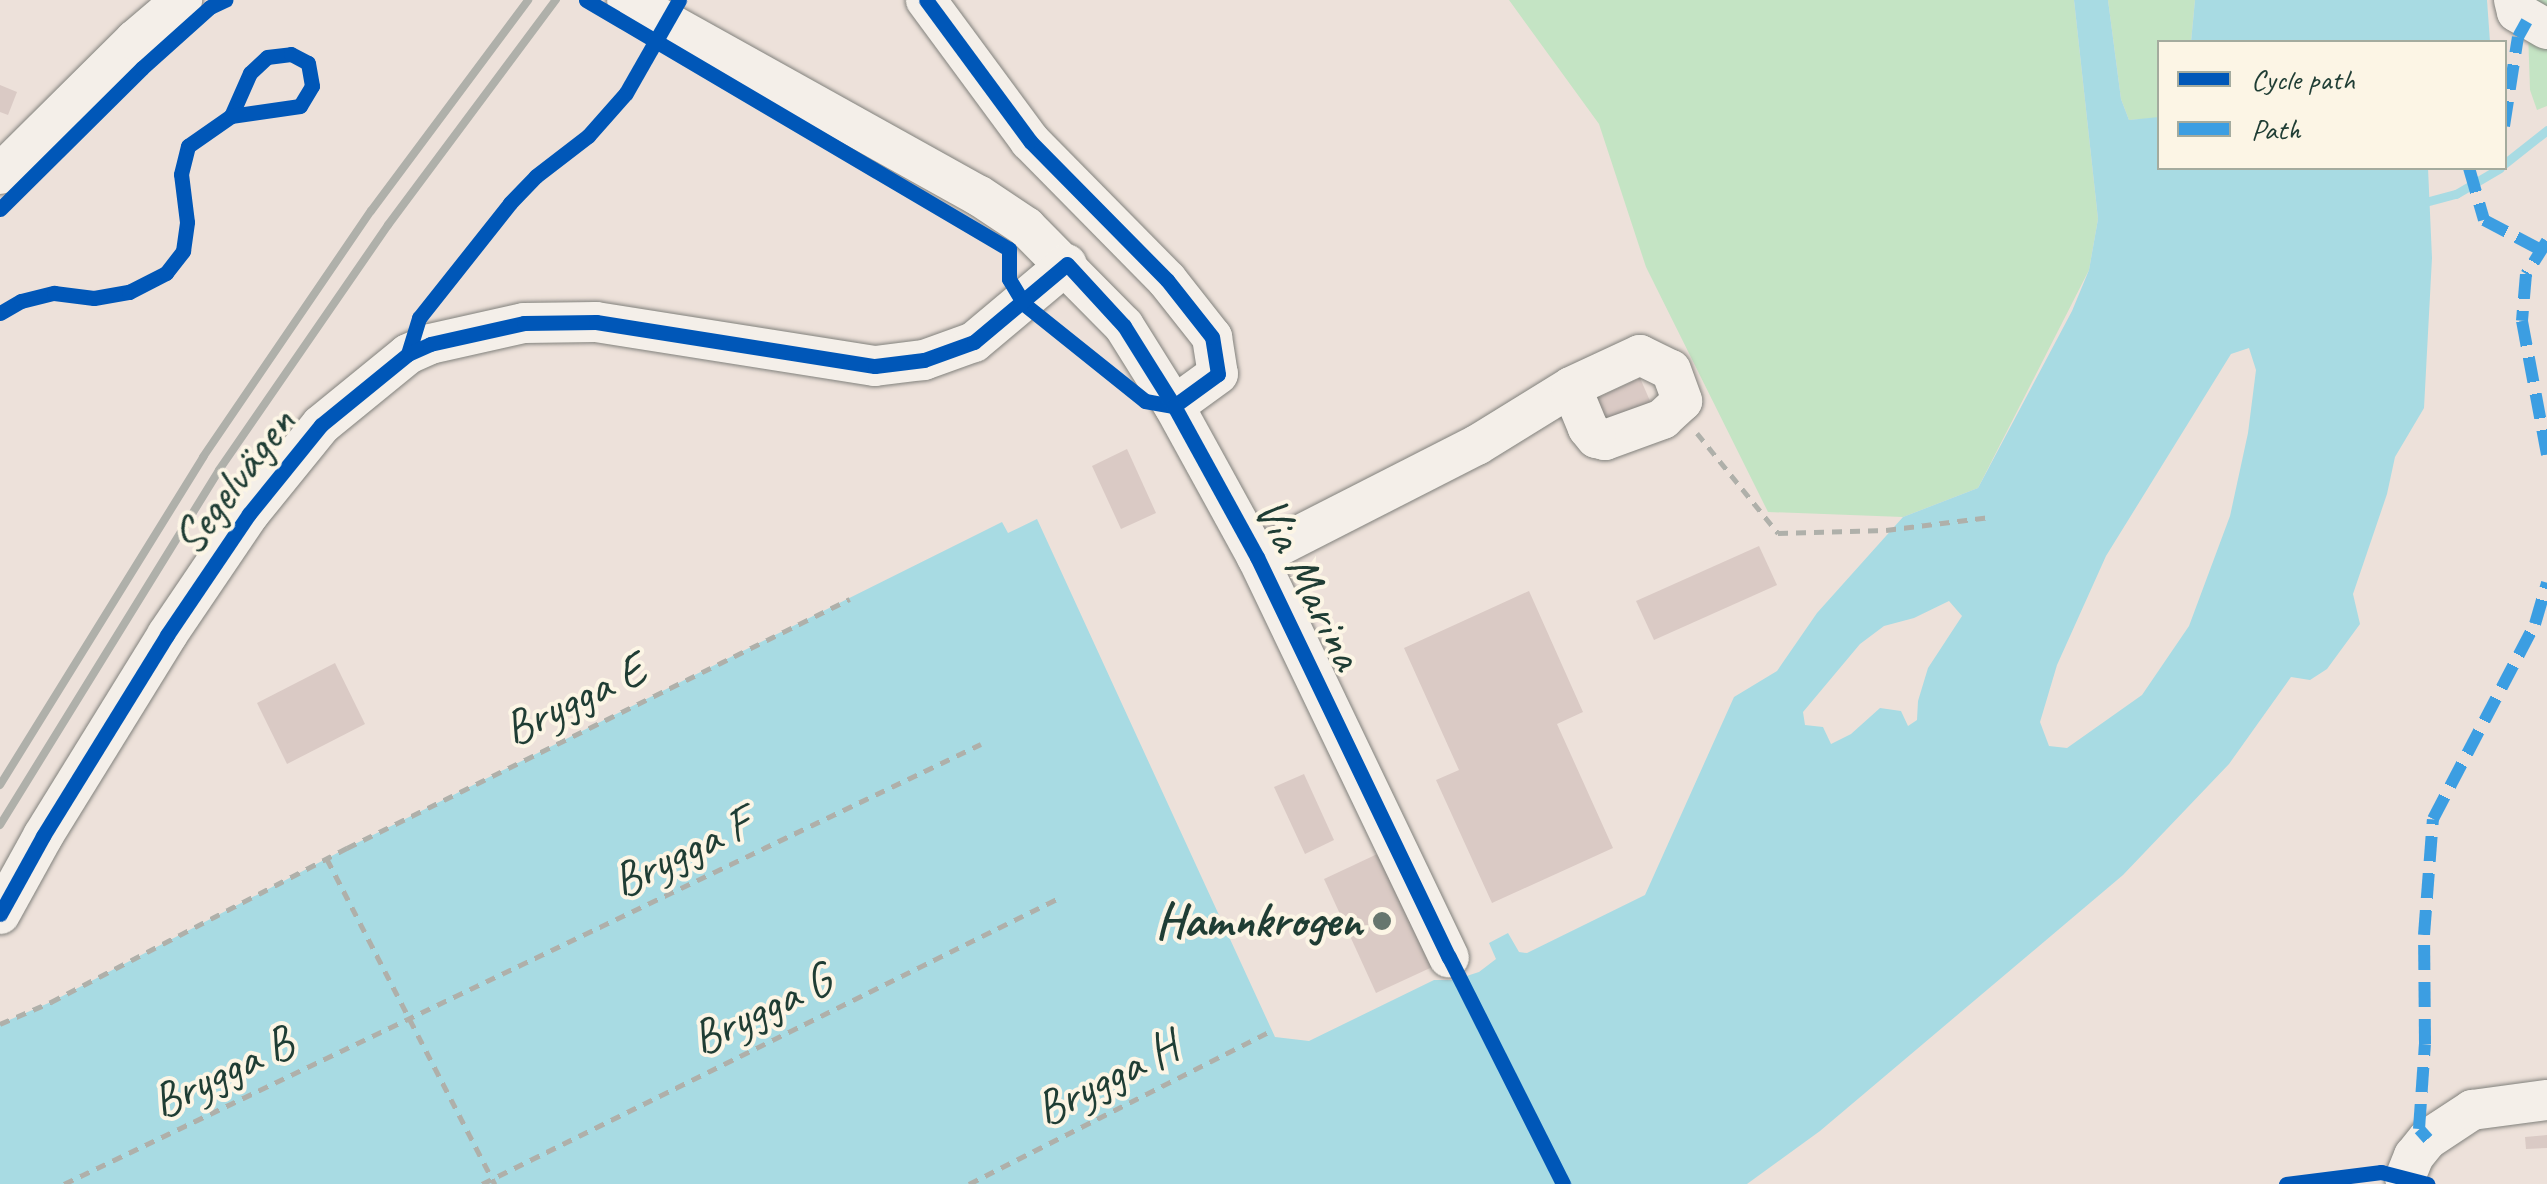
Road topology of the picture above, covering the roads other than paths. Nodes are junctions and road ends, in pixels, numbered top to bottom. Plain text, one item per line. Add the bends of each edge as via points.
1 (182, 0) edge
2 (626, 0) edge
3 (926, 0) edge
4 (2514, 0) edge
5 (2547, 29) edge
6 (0, 174) edge
7 (1068, 264) junction
8 (1572, 387) junction
9 (1174, 406) junction
10 (1257, 557) junction
11 (0, 914) edge
12 (1448, 958) dead end
13 (2547, 1100) edge
14 (2405, 1178) dead end

1 - 6 street
2 - 7 street, Via Marina via 978,195
3 - 9 street via 1030,141 1167,280 1212,336 1218,374
4 - 5 street via 2518,12
7 - 9 street, Via Marina via 1124,326
7 - 11 street, Segelvägen via 974,342 924,360 875,366 596,322 524,323 408,354 321,424 249,514 167,635
8 - 8 street via 1640,355 1671,370 1682,401 1619,438 1596,438
8 - 10 street via 1478,446
9 - 10 street, Via Marina
10 - 12 street, Via Marina
13 - 14 street via 2499,1104 2460,1117 2428,1140

